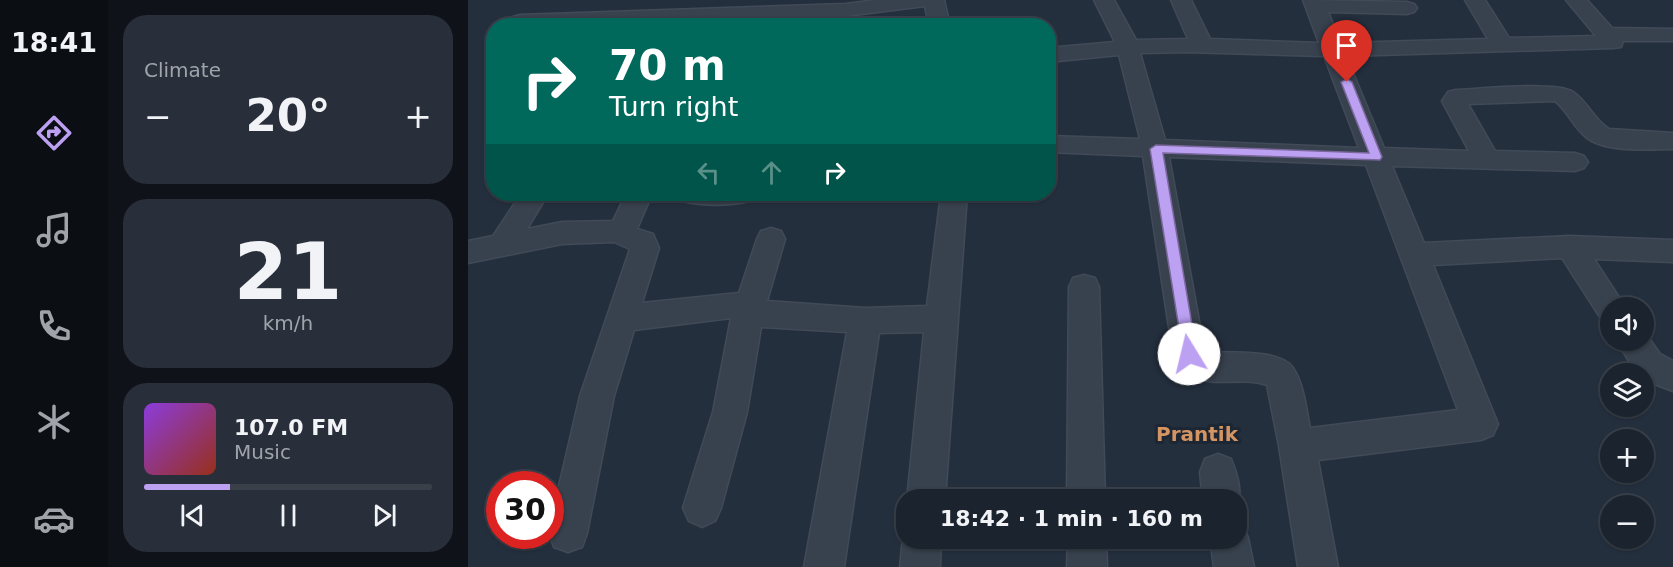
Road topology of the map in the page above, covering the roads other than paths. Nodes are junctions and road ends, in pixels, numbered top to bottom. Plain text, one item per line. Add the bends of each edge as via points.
1 (538, 0) edge
2 (614, 0) edge
3 (923, 0) edge
4 (934, 0) edge
5 (1104, 0) edge
6 (1181, 0) edge
7 (1402, 0) edge
8 (1475, 0) edge
9 (1576, 0) edge
10 (1314, 3) edge
11 (520, 18) edge
12 (600, 18) edge
13 (722, 18) edge
14 (938, 18) edge
15 (1608, 34) junction
16 (1673, 35) edge
17 (1202, 45) junction
18 (1503, 46) junction
19 (1128, 47) junction
20 (1334, 50) junction
21 (1056, 55) edge
22 (1056, 144) edge
23 (1670, 144) edge
24 (1156, 149) junction
25 (1376, 157) junction
26 (1487, 160) junction
27 (1575, 162) dead end
28 (531, 201) edge
29 (636, 201) edge
30 (953, 201) edge
31 (622, 231) junction
32 (771, 240) dead end
33 (503, 244) junction
34 (1570, 247) junction
35 (1673, 251) edge
36 (468, 252) edge
37 (1415, 255) junction
38 (1084, 287) dead end
39 (1604, 297) edge
40 (748, 314) junction
41 (941, 318) junction
42 (621, 319) junction
43 (865, 321) junction
44 (1640, 351) edge
45 (1673, 376) edge
46 (1297, 446) junction
47 (927, 489) edge
48 (1086, 489) edge
49 (702, 508) dead end
50 (568, 533) dead end
51 (921, 549) edge
52 (1087, 549) edge
53 (1231, 549) edge
54 (824, 567) edge
55 (920, 567) edge
56 (1087, 567) edge
57 (1234, 567) edge
58 (1318, 567) edge

1 - 11 street
2 - 12 street
3 - 13 street via 846,10
4 - 14 street
5 - 19 street
6 - 17 street
7 - 10 street via 1407,8
8 - 18 street
9 - 15 street
10 - 20 street
15 - 16 street
15 - 18 street via 1613,42
17 - 19 street
17 - 20 street
18 - 20 street
19 - 21 street
19 - 24 street
20 - 25 street
22 - 24 street
23 - 26 street via 1604,138 1559,94 1456,97 1454,101
24 - 25 street
24 - 46 street via 1189,354 1199,366 1274,370 1282,380
25 - 26 street
25 - 37 street
26 - 27 street
28 - 33 street
29 - 31 street
30 - 41 street
31 - 33 street via 562,233
31 - 42 street via 626,237 643,242 645,248
32 - 40 street
33 - 36 street
34 - 35 street
34 - 37 street
34 - 39 street
37 - 46 street via 1481,424
38 - 48 street
40 - 42 street via 736,305
40 - 43 street
40 - 49 street via 730,412
41 - 43 street
41 - 47 street
42 - 50 street via 597,396
43 - 54 street
44 - 45 street via 1653,368
46 - 58 street
51 - 55 street
52 - 56 street
53 - 57 street

